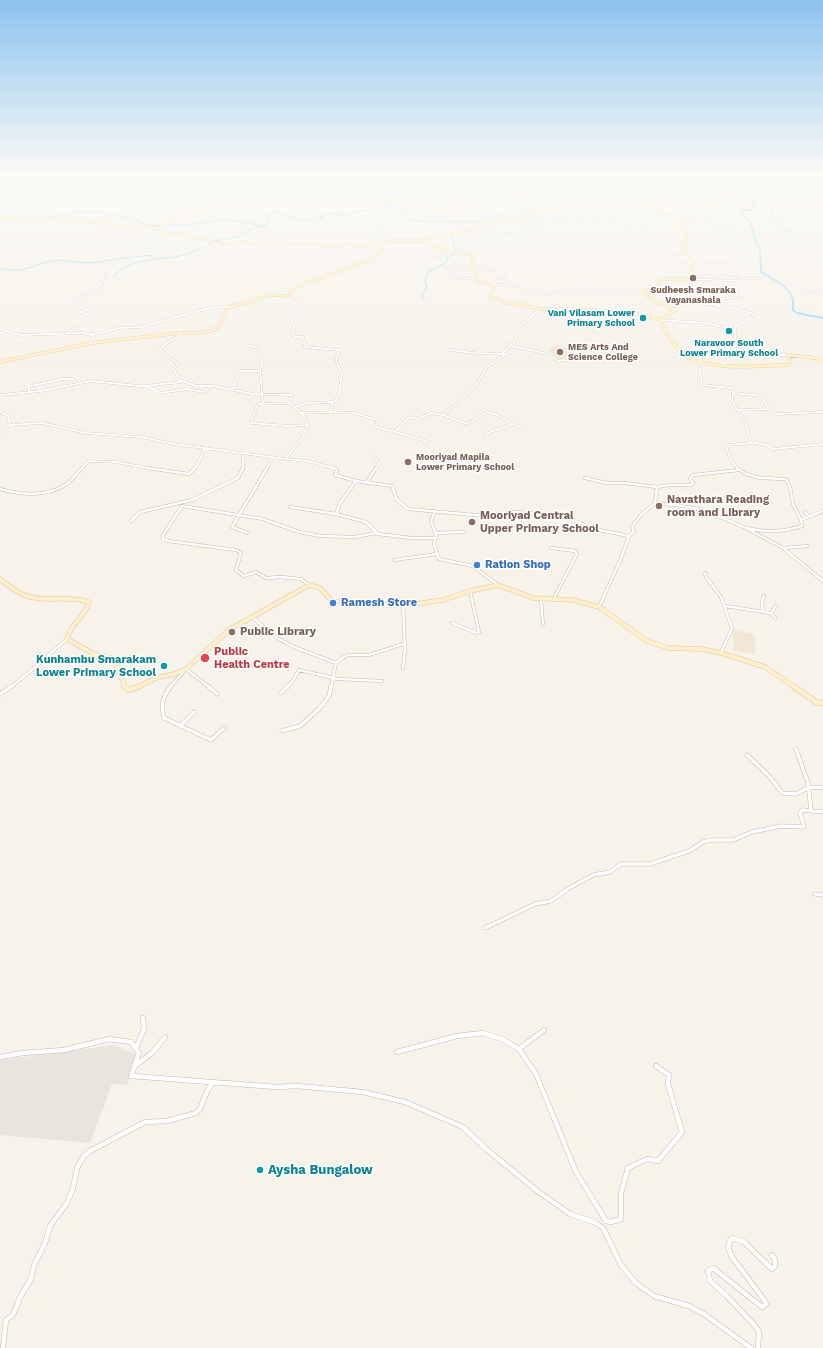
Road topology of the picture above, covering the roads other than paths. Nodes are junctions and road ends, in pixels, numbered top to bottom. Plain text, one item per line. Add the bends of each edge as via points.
1 (153, 238) edge
2 (195, 238) edge
3 (377, 238) edge
4 (431, 238) edge
5 (489, 238) edge
6 (637, 238) edge
7 (687, 238) edge
8 (724, 238) edge
9 (425, 241) junction
10 (384, 242) junction
11 (681, 242) junction
12 (377, 243) junction
13 (443, 249) junction
14 (472, 254) junction
15 (670, 254) dead end
16 (689, 255) junction
17 (737, 255) junction
18 (745, 256) dead end
19 (420, 259) dead end
20 (691, 261) junction
21 (681, 262) dead end
22 (736, 262) junction
23 (693, 264) junction
24 (469, 267) junction
25 (737, 268) dead end
26 (475, 269) junction
27 (504, 270) dead end
28 (507, 275) dead end
29 (451, 277) junction
30 (587, 278) dead end
31 (689, 278) junction
32 (748, 278) junction
33 (762, 278) dead end
34 (476, 279) junction
35 (740, 281) junction
36 (448, 282) dead end
37 (494, 284) junction
38 (587, 291) junction
39 (642, 291) junction
40 (803, 291) dead end
41 (823, 294) edge
42 (289, 296) junction
43 (693, 303) junction
44 (228, 307) junction
45 (540, 309) junction
46 (675, 310) junction
47 (300, 316) junction
48 (296, 317) dead end
49 (660, 320) junction
50 (734, 329) junction
51 (0, 330) edge
52 (67, 333) junction
53 (182, 333) junction
54 (90, 334) junction
55 (90, 344) junction
56 (248, 346) dead end
57 (512, 346) junction
58 (450, 350) dead end
59 (502, 354) junction
60 (698, 355) dead end
61 (767, 355) dead end
62 (788, 355) junction
63 (565, 360) dead end
64 (701, 361) junction
65 (823, 361) edge
66 (0, 362) edge
67 (724, 365) junction
68 (260, 371) junction
69 (184, 382) junction
70 (77, 384) junction
71 (142, 386) junction
72 (213, 386) junction
73 (232, 390) junction
74 (29, 392) junction
75 (733, 393) junction
76 (262, 394) junction
77 (0, 395) edge
78 (263, 402) junction
79 (332, 402) junction
80 (290, 403) junction
81 (294, 407) junction
82 (768, 409) junction
83 (738, 410) junction
84 (0, 412) edge
85 (331, 412) junction
86 (823, 412) edge
87 (300, 413) junction
88 (443, 415) junction
89 (513, 424) junction
90 (10, 425) junction
91 (308, 425) junction
92 (524, 430) dead end
93 (395, 432) junction
94 (0, 434) edge
95 (485, 434) dead end
96 (429, 442) dead end
97 (751, 442) junction
98 (823, 444) edge
99 (205, 448) junction
100 (243, 453) junction
101 (375, 457) dead end
102 (273, 458) junction
103 (286, 459) junction
104 (739, 470) junction
105 (585, 478) dead end
106 (356, 481) junction
107 (366, 483) junction
108 (657, 487) junction
109 (0, 489) edge
110 (184, 502) junction
111 (655, 503) junction
112 (182, 506) junction
113 (290, 507) dead end
114 (435, 511) junction
115 (823, 511) edge
116 (805, 512) dead end
117 (336, 514) junction
118 (238, 516) junction
119 (810, 517) junction
120 (801, 520) junction
121 (130, 521) dead end
122 (742, 526) junction
123 (435, 532) junction
124 (464, 532) dead end
125 (248, 533) dead end
126 (376, 533) junction
127 (629, 536) junction
128 (435, 538) junction
129 (807, 546) dead end
130 (551, 548) dead end
131 (783, 548) junction
132 (437, 554) junction
133 (394, 560) dead end
134 (705, 573) dead end
135 (0, 579) edge
136 (823, 581) edge
137 (308, 585) junction
138 (498, 585) junction
139 (470, 591) junction
140 (764, 596) dead end
141 (554, 598) junction
142 (541, 599) junction
143 (403, 604) junction
144 (726, 606) junction
145 (776, 606) dead end
146 (599, 607) junction
147 (763, 612) junction
148 (770, 613) junction
149 (252, 617) junction
150 (775, 618) dead end
151 (452, 623) dead end
152 (543, 624) dead end
153 (67, 639) junction
154 (403, 644) junction
155 (722, 653) junction
156 (336, 663) junction
157 (403, 668) dead end
158 (186, 669) junction
159 (333, 678) junction
160 (382, 681) dead end
161 (281, 693) dead end
162 (0, 694) edge
163 (217, 694) dead end
164 (823, 703) edge
165 (194, 712) dead end
166 (180, 726) junction
167 (224, 728) dead end
168 (282, 731) dead end
169 (796, 749) dead end
170 (747, 755) dead end
171 (809, 787) junction
172 (823, 788) edge
173 (811, 810) junction
174 (823, 812) edge
175 (815, 894) dead end
176 (823, 896) edge
177 (485, 928) dead end
178 (143, 1018) dead end
179 (544, 1030) dead end
180 (165, 1037) dead end
181 (136, 1048) junction
182 (519, 1050) junction
183 (397, 1052) dead end
184 (0, 1057) edge
185 (136, 1065) junction
186 (656, 1066) dead end
187 (214, 1082) junction
188 (606, 1221) junction
189 (603, 1228) junction
190 (772, 1256) dead end
191 (3, 1348) edge
192 (751, 1348) edge
193 (758, 1348) edge

1 - 52 street via 120,253 113,259 109,271 103,278 105,287 74,298 76,305 92,312 80,317 81,324
2 - 12 main road via 228,245 242,242 259,244 272,238 288,245 302,243 364,246
3 - 12 street
4 - 9 main road
5 - 14 street via 490,242 478,244
6 - 11 street
7 - 11 main road via 686,241
8 - 17 street
9 - 10 main road
9 - 13 main road via 428,245
10 - 12 main road
10 - 42 main road via 382,250 368,261 299,286 290,292
11 - 16 main road
13 - 14 main road
13 - 19 street via 444,257
14 - 24 main road via 474,256
15 - 16 street
16 - 20 main road via 688,259
17 - 18 street
17 - 22 street
20 - 22 street
20 - 23 main road
21 - 23 street
22 - 25 street
23 - 31 main road
24 - 26 main road
24 - 29 street via 448,268 453,274
26 - 27 street
26 - 34 main road
28 - 37 street
29 - 34 street
29 - 36 street
30 - 38 street
31 - 32 street
31 - 35 street
31 - 39 main road via 660,280 658,287
32 - 33 street
32 - 35 street
34 - 37 main road via 479,282
35 - 43 street via 736,286 740,298 694,300
37 - 38 street via 510,285 543,294
37 - 45 main road via 491,298
38 - 39 street
39 - 46 main road via 657,302
40 - 41 street
42 - 44 main road via 269,295 254,302
42 - 47 street via 302,306
43 - 46 street via 682,304
43 - 50 street via 723,306 754,314
44 - 53 main road via 215,330
44 - 54 street via 209,308 141,327 119,328
45 - 49 main road via 594,310
45 - 57 street via 518,328 517,338
46 - 49 main road
47 - 48 street
47 - 79 street via 291,332 294,337 303,337 305,347 339,350 336,360 342,376 341,384 338,398
49 - 50 street via 705,323
49 - 64 main road via 675,347 685,356
50 - 67 street via 734,353 723,358
51 - 52 street via 20,335
52 - 54 street
53 - 55 main road
53 - 69 street via 159,349 178,364 174,369 179,380
54 - 55 street via 94,338
55 - 66 main road
56 - 68 street via 256,347 258,356 264,363
57 - 59 street
57 - 63 street via 548,354 558,361
58 - 59 street
59 - 88 street via 506,355 487,367 477,383
60 - 64 street
61 - 62 street
62 - 65 main road
62 - 67 main road via 790,363 787,365
64 - 67 main road
64 - 75 street via 699,363 702,385 731,388
68 - 73 street via 240,371
68 - 76 street
69 - 71 street
69 - 72 street via 196,386
70 - 71 street via 91,381
70 - 74 street
70 - 74 street via 73,379 63,379 31,386
71 - 72 street via 160,393 187,389 204,392
72 - 73 street
73 - 76 street
74 - 77 street
75 - 82 street via 762,396
75 - 83 street via 732,401
76 - 78 street
76 - 80 street via 292,395
78 - 80 street
78 - 91 street via 258,404 252,424
79 - 81 street via 312,402
79 - 85 street
80 - 81 street
81 - 87 street
82 - 83 street
82 - 86 street via 779,415
83 - 97 street via 748,427
84 - 90 street via 8,416
85 - 87 street
85 - 93 street via 354,413 374,419 377,420 376,427
87 - 91 street
88 - 89 street via 467,424 487,412
88 - 93 street via 431,413 418,418 409,416
89 - 92 street
89 - 95 street
90 - 94 street
90 - 99 street via 42,423 86,433 141,437
91 - 103 street via 302,438
93 - 96 street
97 - 98 street via 774,449
97 - 104 street via 726,447 728,457
99 - 100 street
99 - 109 street via 199,465 189,474 116,462 89,461 60,488 35,494
100 - 102 street
100 - 110 street via 243,468 238,478
101 - 107 street via 378,466
102 - 103 street
102 - 118 street
103 - 106 street via 308,461 335,468 335,475
104 - 108 street via 693,475 690,479 693,483 691,485
104 - 120 street via 758,478 786,479 793,504
105 - 108 street via 607,484 624,483
106 - 107 street
106 - 117 street via 340,503
107 - 114 street via 392,486 397,500 408,509
108 - 111 street
110 - 112 street
110 - 121 street via 140,512
111 - 122 street via 699,509
111 - 127 street via 636,520 632,527 634,531
112 - 118 street
112 - 137 street via 163,539 236,550 241,553 236,570 244,576 256,572 266,578 301,579
113 - 117 street
114 - 123 street via 431,521
114 - 127 street via 471,515 516,512 560,515 594,529
115 - 119 street
116 - 119 street
117 - 126 street via 366,522
118 - 125 street via 232,527
118 - 126 street via 265,520 290,530 318,535 358,537
119 - 120 street
120 - 122 street via 802,526 788,530 770,531
122 - 131 street
123 - 124 street
123 - 128 street
126 - 128 street via 400,538
127 - 146 street
128 - 132 street
129 - 131 street
130 - 141 street via 575,551 577,554
131 - 136 street
132 - 133 street
132 - 138 street via 440,561 473,566
134 - 144 street
135 - 153 main road via 29,597 67,598 89,602 84,614 68,633
137 - 143 main road via 326,592 332,601
137 - 149 main road
138 - 139 main road
138 - 142 main road
139 - 143 main road via 443,600
139 - 151 street via 479,632
140 - 147 street
141 - 142 main road
141 - 146 main road
142 - 152 street
143 - 154 street
144 - 147 street
144 - 155 street via 732,628
145 - 148 street
146 - 155 main road via 647,641 668,648 701,649
147 - 148 street
148 - 150 street
149 - 156 street via 277,638
149 - 158 main road via 223,635
153 - 158 main road via 96,655 111,658 118,668 125,688 129,690
153 - 162 street via 31,673
154 - 156 street via 369,654 348,655
154 - 157 street
155 - 164 main road via 770,670 816,702
156 - 159 street
158 - 163 street
158 - 166 street via 164,693 161,702 164,718
159 - 160 street
159 - 161 street via 299,670
159 - 168 street via 329,696 319,709 300,726
165 - 166 street
166 - 167 street via 211,740
169 - 171 street
170 - 171 street via 770,777 782,794 796,794
171 - 172 street
171 - 173 street
173 - 174 street
173 - 177 street via 801,812 804,827 781,826 752,832 734,840 711,840 703,842 689,852 650,864 621,864 610,872 593,876 566,890 551,901 535,904
175 - 176 street
178 - 181 street via 144,1028
179 - 182 street
180 - 185 street via 152,1053
181 - 184 street via 132,1042 109,1039 64,1050 23,1052
181 - 185 street via 139,1053
182 - 183 street via 502,1039 483,1032
182 - 188 street via 536,1074 576,1172
185 - 187 street via 131,1076
186 - 188 street via 669,1075 668,1084 682,1132 658,1161 647,1159 628,1168 621,1193 621,1219
187 - 189 street via 362,1092 405,1102 463,1127 540,1193 570,1214 594,1222
187 - 191 street via 196,1113 167,1121 145,1122 84,1156 77,1168 73,1188 66,1203 50,1226 31,1278 13,1315 6,1320
188 - 189 street
189 - 192 street via 621,1265 636,1283 654,1296 689,1306 704,1314
190 - 193 street via 776,1266 772,1268 744,1242 732,1238 728,1242 730,1256 765,1301 766,1304 762,1307 716,1270 712,1268 708,1271 710,1281 756,1327

